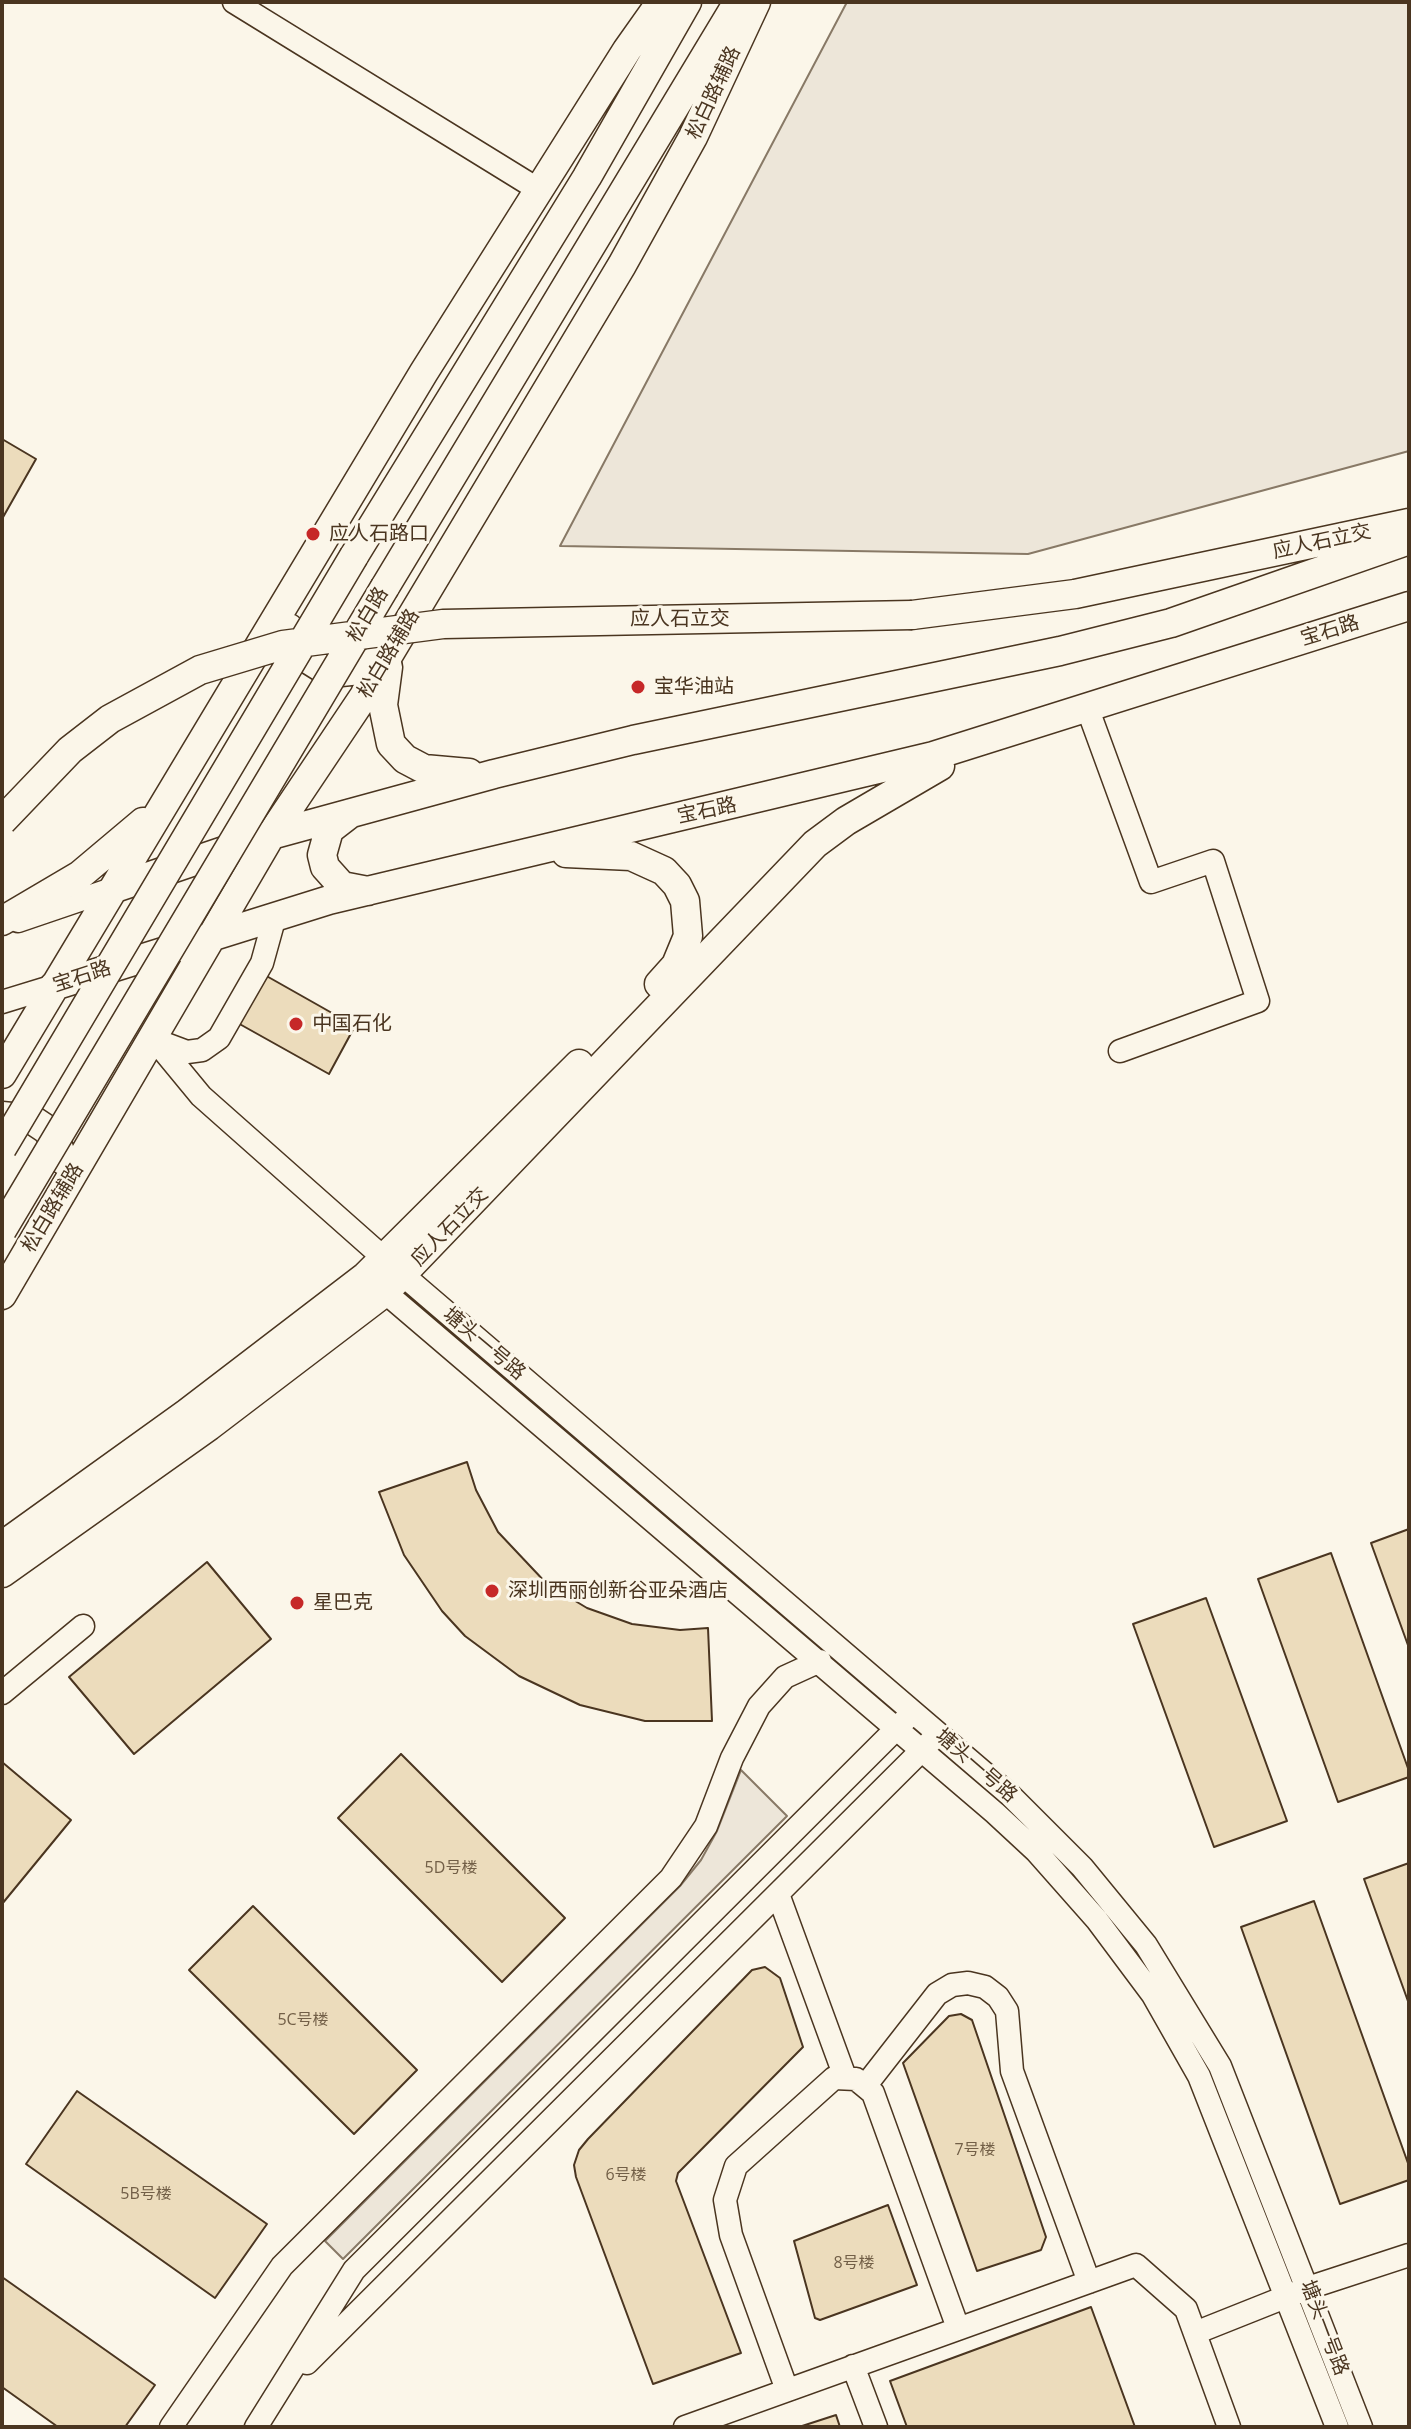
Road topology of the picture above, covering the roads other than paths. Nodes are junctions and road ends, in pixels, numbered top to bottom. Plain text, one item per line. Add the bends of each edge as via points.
1 (234, 2) edge
2 (661, 2) edge
3 (687, 2) edge
4 (738, 2) edge
5 (756, 2) edge
6 (539, 190) junction
7 (1409, 523) edge
8 (1409, 540) edge
9 (296, 584) junction
10 (1409, 606) edge
11 (393, 649) junction
12 (1087, 707) junction
13 (1015, 731) junction
14 (494, 774) junction
15 (167, 799) junction
16 (351, 813) junction
17 (2, 821) edge
18 (271, 835) junction
19 (506, 858) junction
20 (115, 888) junction
21 (368, 891) junction
22 (275, 916) junction
23 (2, 924) edge
24 (215, 935) junction
25 (54, 986) junction
26 (2, 1002) edge
27 (154, 1039) junction
28 (1120, 1051) dead end
29 (2, 1074) edge
30 (2, 1116) edge
31 (2, 1148) edge
32 (60, 1197) junction
33 (2, 1230) edge
34 (385, 1276) junction
35 (2, 1295) edge
36 (2, 1546) edge
37 (2, 1573) edge
38 (83, 1626) dead end
39 (820, 1661) junction
40 (2, 1693) edge
41 (913, 1711) junction
42 (897, 1728) junction
43 (939, 1733) junction
44 (922, 1750) junction
45 (778, 1894) junction
46 (856, 2081) junction
47 (1409, 2255) edge
48 (1089, 2282) junction
49 (1308, 2288) junction
50 (1287, 2297) junction
51 (958, 2328) junction
52 (1195, 2333) junction
53 (853, 2366) junction
54 (281, 2389) junction
55 (787, 2390) junction
56 (171, 2427) edge
57 (256, 2427) edge
58 (685, 2427) edge
59 (876, 2427) edge
60 (1229, 2427) edge
61 (1337, 2427) edge
62 (1361, 2427) edge

1 - 6 street
2 - 6 main road
3 - 31 main road, 松白路, bridge
4 - 33 main road, 松白路, bridge
5 - 11 main road, 松白路辅路 via 657,205
6 - 9 main road
7 - 17 main road, 应人石立交, bridge via 1075,594 912,615 443,624 283,645 200,670 110,719 70,750
8 - 14 main road via 1255,596 1102,641
9 - 11 main road via 288,625 306,658 341,672 360,670
9 - 15 main road
10 - 12 main road, 宝石路
11 - 14 main road via 383,705 391,744 424,769
11 - 18 main road, 松白路辅路
12 - 13 main road, 宝石路
12 - 28 street via 1151,882 1213,861 1258,1001
13 - 19 main road, 宝石路 via 831,783
13 - 34 main road, 应人石立交 via 898,788 815,844
14 - 16 main road
15 - 20 main road
15 - 23 main road via 80,875
16 - 18 main road
16 - 21 main road via 329,830 322,855 342,886
18 - 20 main road
18 - 24 main road, 松白路辅路
19 - 21 main road, 宝石路
19 - 34 main road via 605,854 649,862 677,885 685,901 686,943 667,976
20 - 23 street
20 - 25 main road
21 - 22 main road, 宝石路
22 - 24 main road, 宝石路
22 - 27 street via 262,963 219,1038 202,1050 187,1052
24 - 25 main road, 宝石路
24 - 27 main road, 松白路辅路
25 - 26 street, 宝石路
25 - 29 main road
27 - 32 main road, 松白路辅路
27 - 34 street via 201,1096
30 - 32 main road via 31,1119 57,1143 63,1160
32 - 35 main road, 松白路辅路
34 - 36 main road
34 - 37 main road, 应人石立交 via 209,1426
34 - 39 street, 塘头一号路
34 - 41 street, 塘头一号路
38 - 40 street
39 - 42 street, 塘头一号路
39 - 56 street via 785,1677 759,1706 706,1826 671,1878 282,2266
41 - 42 street
41 - 43 street, 塘头一号路
42 - 44 street, 塘头一号路
42 - 54 street via 354,2270
43 - 44 street
43 - 49 street, 塘头一号路 via 1062,1845 1115,1905 1172,1983 1220,2066
44 - 45 street
44 - 50 street, 塘头一号路 via 1036,1851 1153,1995 1199,2076
45 - 46 street
45 - 54 street
46 - 48 street via 937,1994 952,1985 985,1987 998,1997 1007,2011 1012,2071
46 - 51 street via 873,2093
46 - 55 street via 824,2083 736,2166 725,2200 728,2227
47 - 49 street
48 - 51 street
48 - 52 street via 1136,2265 1186,2309
49 - 50 street
49 - 62 street, 塘头一号路
50 - 52 street
50 - 61 street, 塘头一号路
51 - 53 street
52 - 60 street
53 - 55 street
53 - 59 street
54 - 57 street
55 - 58 street

